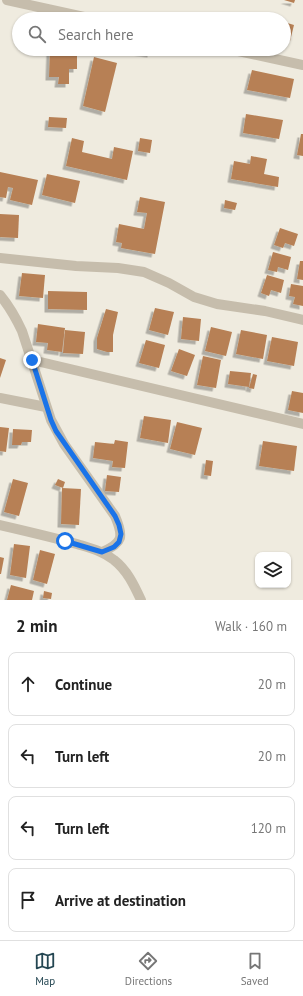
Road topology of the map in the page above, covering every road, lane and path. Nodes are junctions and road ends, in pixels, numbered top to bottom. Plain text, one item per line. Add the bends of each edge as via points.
1 (7, 0) edge
2 (61, 12) edge
3 (261, 56) edge
4 (303, 65) edge
5 (0, 258) edge
6 (0, 295) edge
7 (303, 320) edge
8 (32, 360) junction
9 (0, 398) edge
10 (46, 407) junction
11 (303, 424) edge
12 (0, 525) edge
13 (102, 552) junction
14 (141, 600) edge

1 - 2 street
3 - 4 street
5 - 7 street via 144,272 194,297 217,304
6 - 8 street via 16,318
8 - 10 street
8 - 11 street
9 - 10 street
10 - 13 street via 64,444 119,525 119,542
12 - 13 street
13 - 14 street via 115,560 125,571

